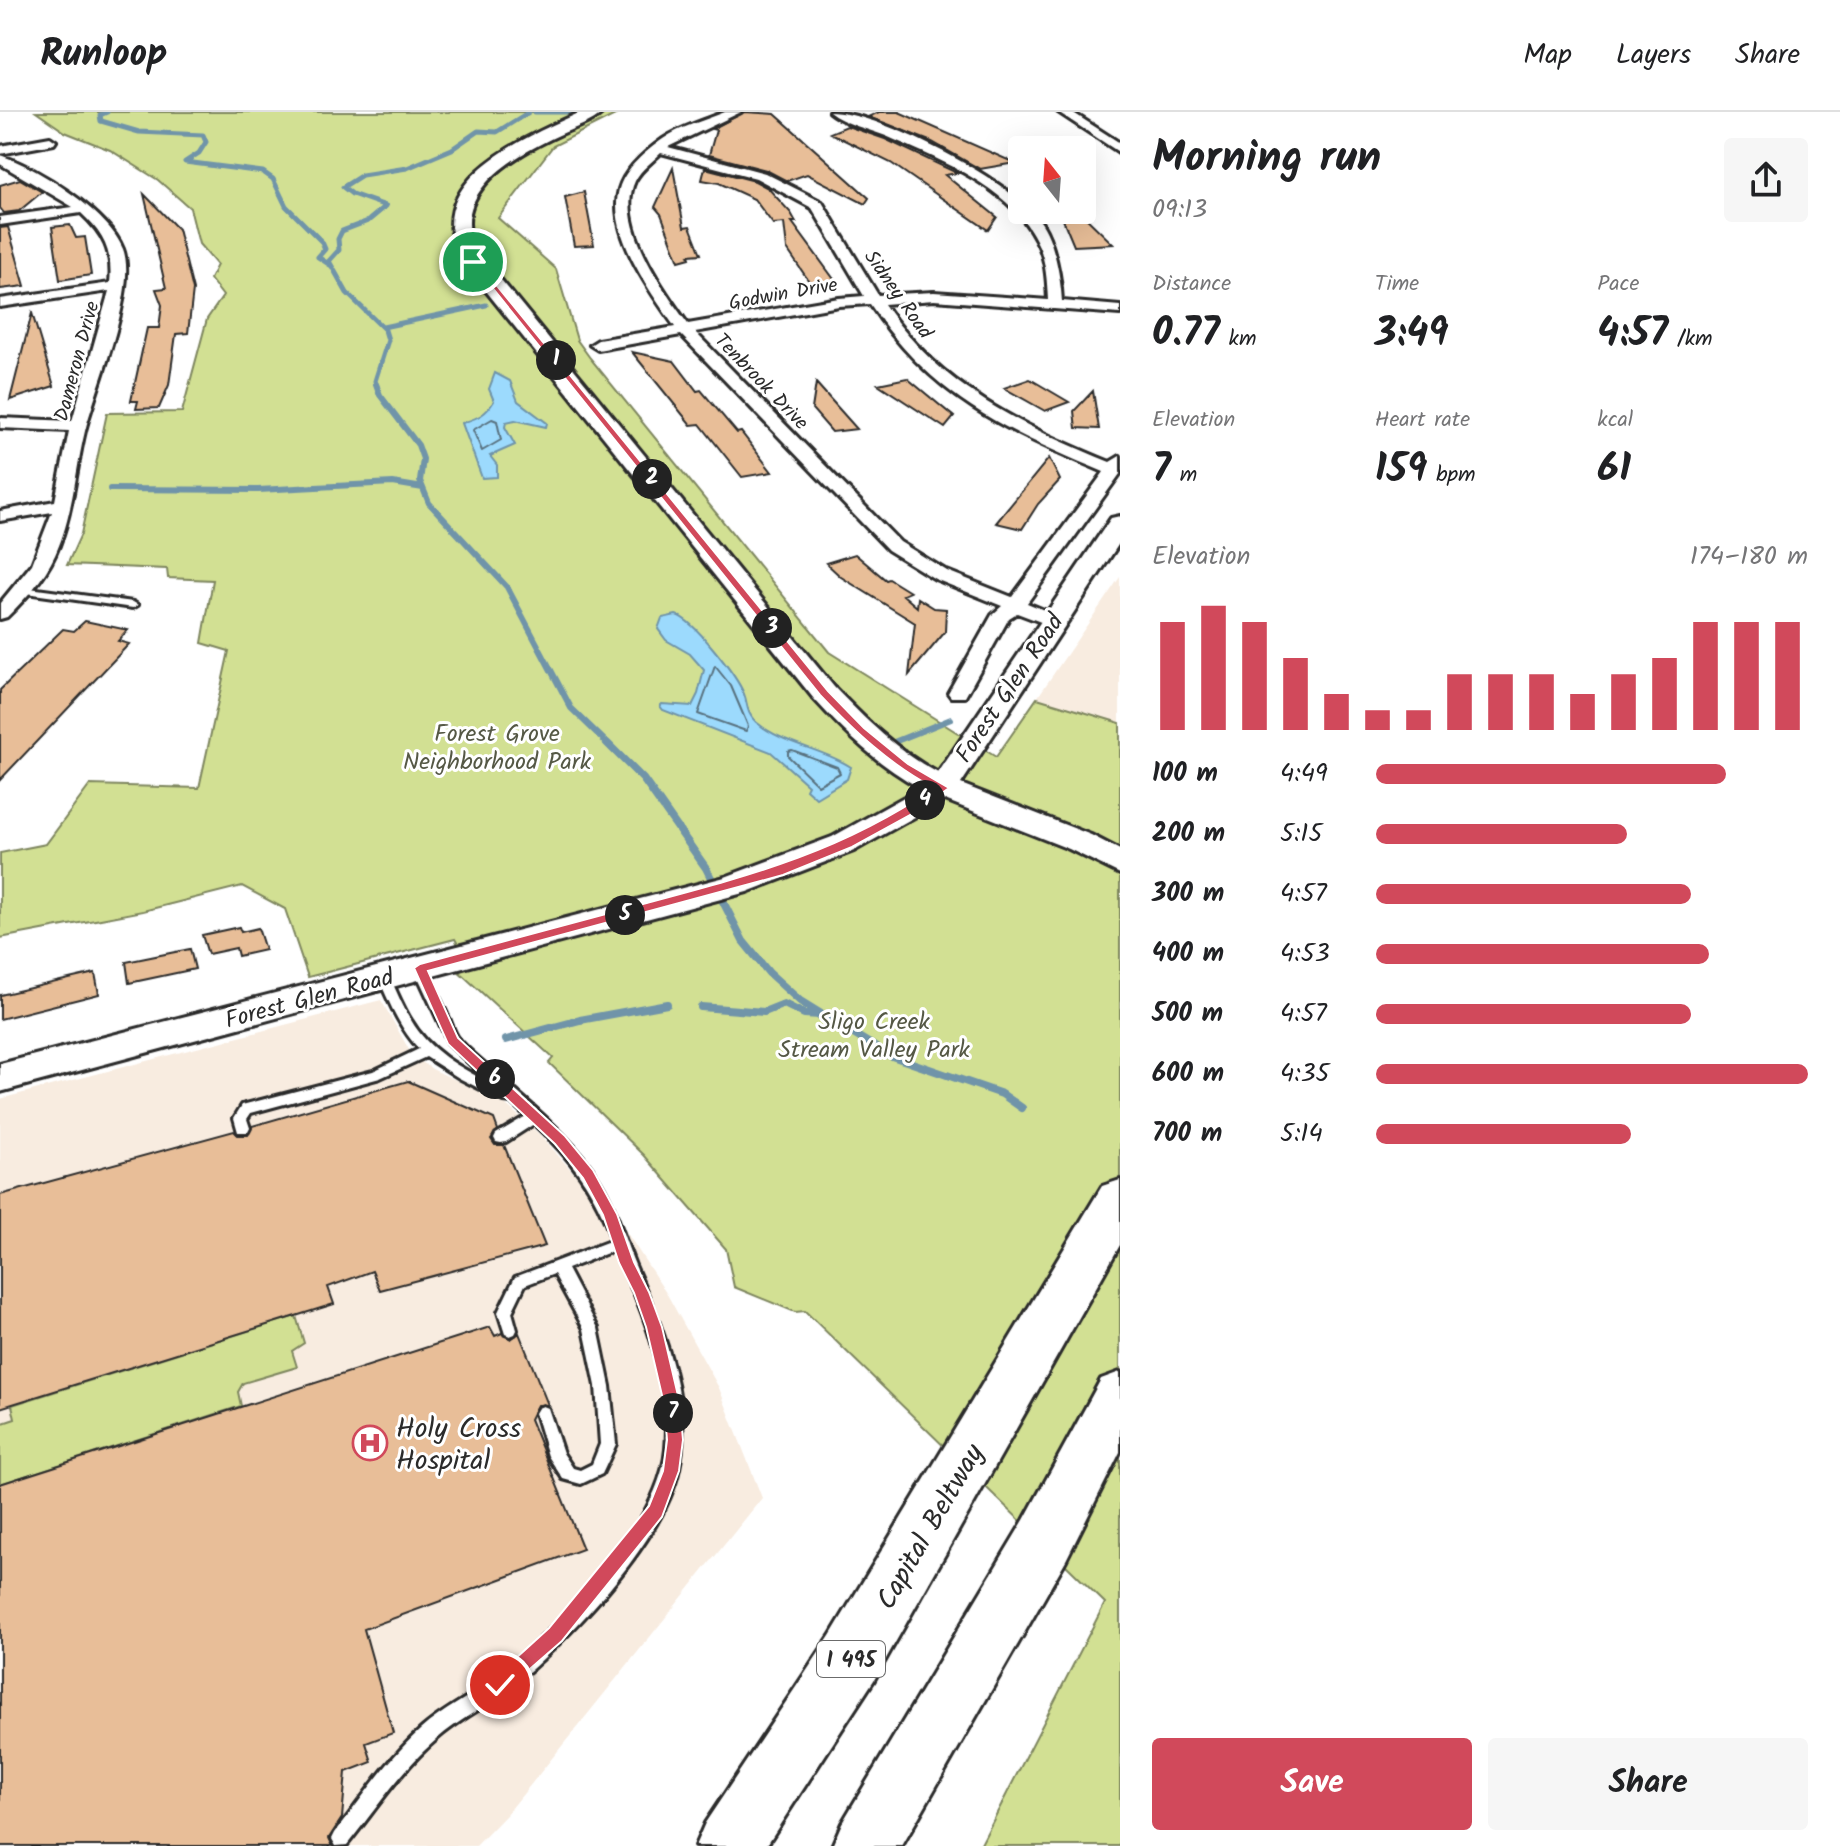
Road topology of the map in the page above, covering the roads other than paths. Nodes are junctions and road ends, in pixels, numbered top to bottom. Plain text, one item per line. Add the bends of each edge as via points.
1 (595, 112) edge
2 (735, 112) edge
3 (835, 112) edge
4 (1064, 112) edge
5 (50, 141) dead end
6 (659, 149) junction
7 (1120, 149) edge
8 (0, 150) edge
9 (0, 159) edge
10 (85, 209) junction
11 (0, 221) edge
12 (114, 294) junction
13 (876, 299) junction
14 (0, 303) edge
15 (1055, 305) junction
16 (1120, 310) edge
17 (28, 315) dead end
18 (685, 330) junction
19 (598, 345) dead end
20 (0, 423) edge
21 (79, 426) junction
22 (1117, 466) edge
23 (62, 505) junction
24 (0, 516) edge
25 (1116, 535) edge
26 (22, 590) junction
27 (133, 605) dead end
28 (1015, 606) junction
29 (0, 613) edge
30 (1054, 621) junction
31 (958, 693) dead end
32 (943, 788) junction
33 (1120, 863) edge
34 (420, 968) junction
35 (384, 977) junction
36 (425, 1052) junction
37 (0, 1078) edge
38 (516, 1101) junction
39 (535, 1117) junction
40 (243, 1128) dead end
41 (501, 1138) dead end
42 (1120, 1200) edge
43 (619, 1243) junction
44 (559, 1265) junction
45 (510, 1330) dead end
46 (1120, 1396) edge
47 (543, 1413) dead end
48 (341, 1839) dead end
49 (728, 1846) edge
50 (865, 1846) edge

1 - 32 street via 503,159 479,179 460,211 460,237 466,249 824,693 904,767
2 - 6 street, Tenbrook Drive via 682,133
3 - 15 street via 957,165 1010,201 1042,237 1053,269
4 - 7 street
5 - 8 street
6 - 13 street, Sidney Road via 750,170 794,189 817,205
6 - 18 street, Tenbrook Drive via 630,178 624,210 650,282
9 - 10 street, Dameron Drive
10 - 11 street
10 - 12 street, Dameron Drive via 106,228 118,252
12 - 14 street
12 - 17 street
12 - 21 street, Dameron Drive
13 - 15 street, Godwin Drive via 934,296
13 - 18 street, Godwin Drive
13 - 22 street, Sidney Road via 911,349 945,380 1003,419 1065,450
15 - 16 street, Godwin Drive
18 - 19 street, Godwin Drive
18 - 28 street, Tenbrook Drive via 894,546 941,575
20 - 21 street
21 - 23 street, Dameron Drive
22 - 28 street, Forest Glen Road
23 - 24 street
23 - 26 street, Dameron Drive via 50,547
25 - 30 street, Forest Glen Road
26 - 27 lane
26 - 29 street, Dameron Drive
28 - 30 street, Tenbrook Drive
28 - 31 street, Forest Glen Road via 1001,615
30 - 32 street, Forest Glen Road
32 - 33 street via 1067,836
32 - 34 street, Forest Glen Road via 847,844 711,892
34 - 35 street, Forest Glen Road
34 - 38 lane via 453,1041
35 - 36 lane
35 - 37 street, Forest Glen Road
36 - 38 lane
36 - 40 lane via 376,1075 247,1109 240,1118
38 - 39 lane
39 - 41 lane
39 - 43 lane via 588,1174
42 - 49 highway, Capital Beltway / I 495 via 852,1658
43 - 44 lane
43 - 48 lane via 654,1327 672,1404 671,1471 656,1511 555,1635 500,1685 431,1732
44 - 45 lane via 520,1281 505,1312
44 - 47 lane via 591,1328 603,1386 608,1444 597,1469 581,1477 568,1474 556,1456
46 - 50 highway via 1045,1540

